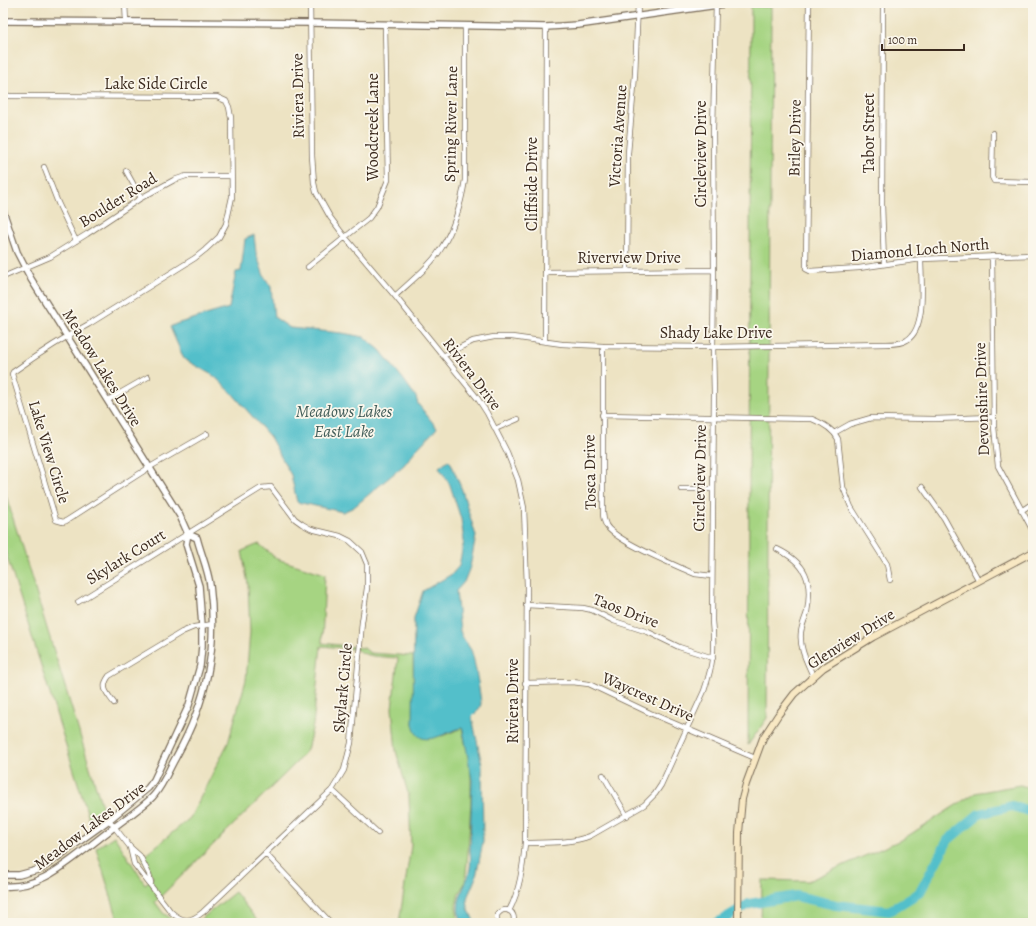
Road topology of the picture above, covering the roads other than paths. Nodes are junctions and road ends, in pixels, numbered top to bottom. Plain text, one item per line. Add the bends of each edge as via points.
1 (125, 3) edge
2 (310, 3) edge
3 (638, 3) edge
4 (731, 3) edge
5 (809, 3) edge
6 (883, 3) edge
7 (716, 4) edge
8 (637, 17) junction
9 (3, 21) edge
10 (126, 22) junction
11 (310, 23) junction
12 (386, 25) junction
13 (465, 26) junction
14 (546, 27) junction
15 (3, 96) edge
16 (993, 133) dead end
17 (44, 167) dead end
18 (126, 171) dead end
19 (231, 176) junction
20 (1033, 182) edge
21 (141, 198) junction
22 (3, 212) edge
23 (345, 237) junction
24 (76, 241) junction
25 (1033, 255) edge
26 (992, 256) junction
27 (921, 259) junction
28 (884, 264) junction
29 (308, 267) dead end
30 (25, 268) junction
31 (714, 270) junction
32 (627, 271) junction
33 (810, 271) joint
34 (545, 272) junction
35 (3, 277) edge
36 (395, 296) junction
37 (67, 336) junction
38 (545, 342) junction
39 (602, 346) junction
40 (713, 347) junction
41 (443, 356) junction
42 (148, 378) dead end
43 (108, 400) junction
44 (602, 415) junction
45 (714, 417) junction
46 (994, 417) junction
47 (518, 419) dead end
48 (495, 429) junction
49 (834, 433) junction
50 (207, 434) dead end
51 (150, 467) junction
52 (922, 487) dead end
53 (681, 489) dead end
54 (713, 489) junction
55 (1033, 503) edge
56 (1021, 511) junction
57 (1033, 531) edge
58 (188, 534) junction
59 (777, 549) dead end
60 (1033, 552) edge
61 (712, 576) junction
62 (890, 580) dead end
63 (979, 581) junction
64 (78, 602) dead end
65 (526, 605) junction
66 (213, 624) junction
67 (202, 626) junction
68 (713, 658) junction
69 (813, 676) junction
70 (525, 683) junction
71 (114, 703) dead end
72 (687, 729) junction
73 (755, 758) junction
74 (602, 775) dead end
75 (332, 790) junction
76 (627, 816) junction
77 (109, 820) junction
78 (114, 827) junction
79 (378, 834) dead end
80 (525, 843) junction
81 (130, 847) junction
82 (264, 853) junction
83 (3, 875) edge
84 (3, 886) edge
85 (152, 887) junction
86 (509, 910) junction
87 (331, 923) edge
88 (497, 923) edge
89 (513, 923) edge
90 (738, 923) edge

1 - 10 street
2 - 11 street, Riviera Drive
3 - 8 street, Victoria Avenue
4 - 7 street
5 - 33 street, Briley Drive via 806,269
6 - 28 street, Tabor Street
7 - 8 street
7 - 31 street, Circleview Drive via 713,130
8 - 14 street
8 - 32 street, Victoria Avenue via 628,153
9 - 10 street
10 - 11 street
11 - 12 street
11 - 23 street, Riviera Drive via 314,183 324,206
12 - 13 street
12 - 23 street, Woodcreek Lane via 388,180 377,207 369,218
13 - 14 street
13 - 36 street, Spring River Lane via 465,180 462,198 452,229 442,248
14 - 34 street, Cliffside Drive
15 - 19 street, Lake Side Circle via 217,97 228,104 231,118
16 - 20 street via 994,181
17 - 24 street
18 - 21 street
19 - 21 street, Boulder Road via 186,176
19 - 37 street, Lake Side Circle via 232,197 226,224 205,250
21 - 24 street, Boulder Road
22 - 30 street, Meadow Lakes Drive
23 - 29 street, Woodcreek Lane
23 - 36 street, Riviera Drive
24 - 30 street, Boulder Road
25 - 26 street, Diamond Loch North
26 - 27 street, Diamond Loch North
26 - 46 street, Devonshire Drive
27 - 28 street, Diamond Loch North
27 - 40 street, Shady Lake Drive via 921,311 914,334 906,341 886,344
28 - 33 street, Diamond Loch North
30 - 35 street, Boulder Road
30 - 37 street, Meadow Lakes Drive
31 - 32 street, Riverview Drive
31 - 40 street, Circleview Drive
32 - 34 street, Riverview Drive
34 - 38 street, Cliffside Drive
36 - 41 street, Riviera Drive
37 - 43 street, Meadow Lakes Drive
37 - 51 street, Lake View Circle via 48,350 37,354 12,374 56,520 63,522
38 - 39 street, Shady Lake Drive
38 - 41 street, Shady Lake Drive via 512,337 481,339
39 - 40 street, Shady Lake Drive
39 - 44 street, Tosca Drive
40 - 45 street, Circleview Drive
41 - 48 street, Riviera Drive via 478,399
42 - 43 street
43 - 51 street, Meadow Lakes Drive
44 - 45 street
44 - 61 street, Tosca Drive via 603,512 606,525 628,542 688,571
45 - 49 street via 812,419
45 - 54 street, Circleview Drive
46 - 49 street via 871,418 850,424
46 - 56 street, Devonshire Drive via 998,466
47 - 48 street
48 - 65 street, Riviera Drive via 518,480 524,508
49 - 62 street via 838,439 842,487 887,564
50 - 51 street
51 - 58 street, Meadow Lakes Drive
52 - 63 street via 944,518
53 - 54 street
54 - 61 street, Circleview Drive
55 - 56 street
56 - 57 street, Devonshire Drive
58 - 64 street, Skylark Court
58 - 66 street, Meadow Lakes Drive via 196,538 207,571
58 - 67 street, Meadow Lakes Drive via 186,544 199,586
58 - 75 street, Skylark Circle via 261,488 267,487 271,488 288,511 302,524 340,536 355,544 362,552 367,564 367,588 351,743 344,770
59 - 69 street via 795,559 802,566 806,576 807,611 801,641 805,659
60 - 63 main road, Glenview Drive
61 - 68 street, Circleview Drive
63 - 69 main road, Glenview Drive via 873,637
65 - 68 street, Taos Drive via 592,610 679,647
65 - 70 street, Riviera Drive
66 - 67 street
66 - 78 street, Meadow Lakes Drive via 210,668 198,708 182,746 155,795
67 - 71 street via 182,632 109,676 104,685
67 - 77 street, Meadow Lakes Drive via 200,666 188,705 167,752 148,788
68 - 72 street, Circleview Drive via 704,692
69 - 73 main road, Glenview Drive via 794,694 778,715 763,738
70 - 72 street, Waycrest Drive via 589,684
70 - 80 street, Riviera Drive
72 - 73 street, Waycrest Drive
72 - 76 street, Circleview Drive via 661,784 644,805
73 - 90 main road, Glenview Drive via 742,799
74 - 76 street
75 - 79 street
75 - 82 street, Skylark Circle
76 - 80 street, Circleview Drive via 582,839
77 - 78 street, Skylark Circle
77 - 83 street, Meadow Lakes Drive via 40,870 19,875
78 - 81 street, Skylark Circle
78 - 84 street, Meadow Lakes Drive via 43,879 17,887
80 - 86 street, Riviera Drive via 524,861 515,901
81 - 85 street, Skylark Circle via 134,864
81 - 85 street, Skylark Circle via 140,856
82 - 85 street, Skylark Circle via 203,912 188,920 177,918
82 - 87 street
86 - 88 street, Riviera Drive via 498,912
86 - 89 street via 514,916

